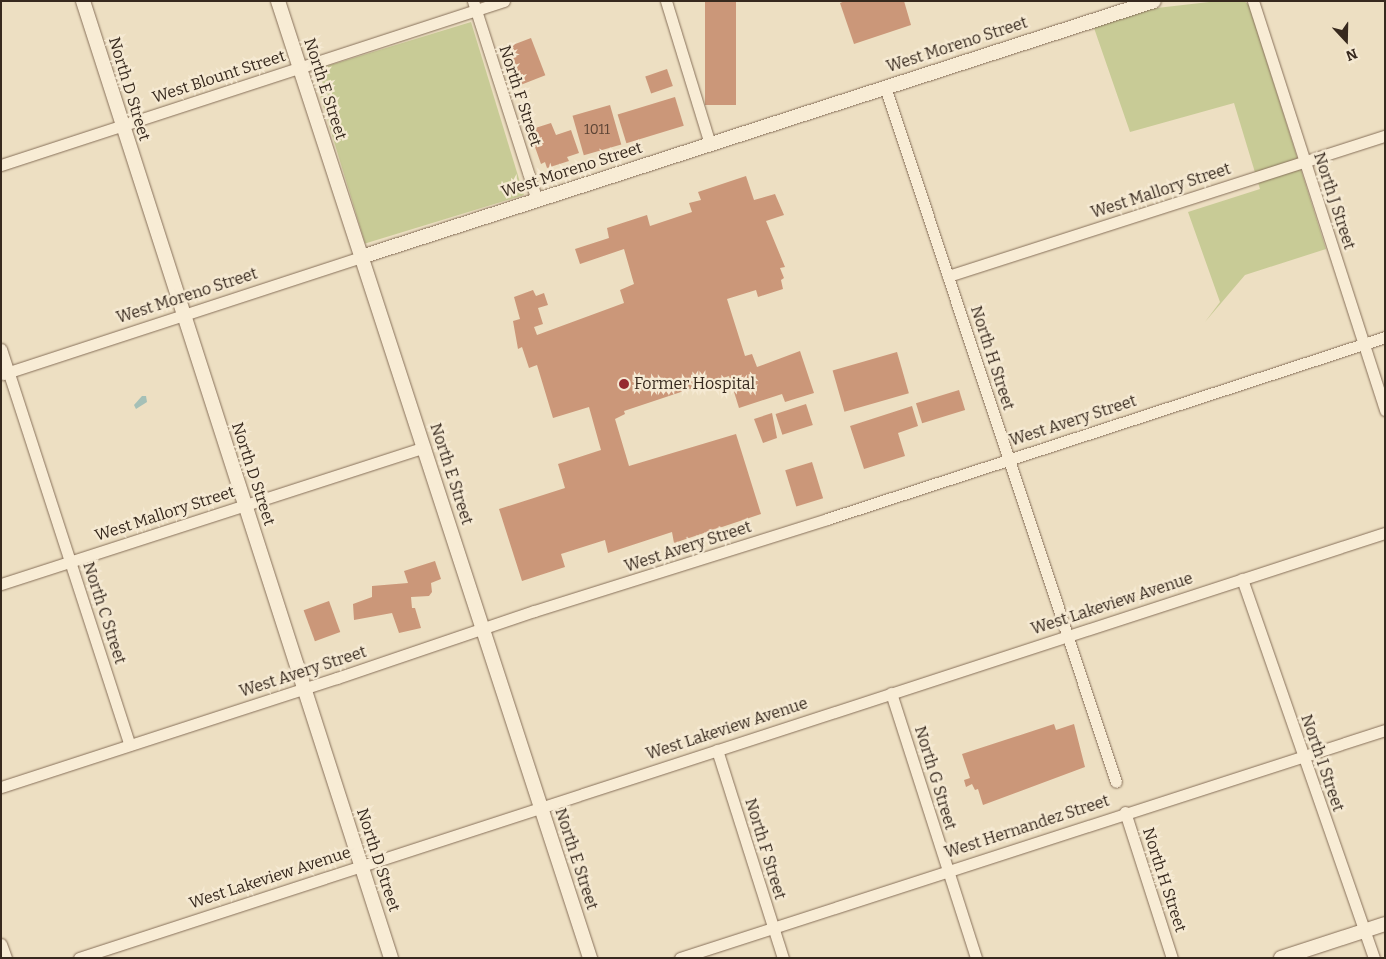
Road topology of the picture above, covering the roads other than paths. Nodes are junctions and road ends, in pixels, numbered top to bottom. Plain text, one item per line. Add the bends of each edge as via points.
1 (83, 1) edge
2 (278, 1) edge
3 (504, 1) edge
4 (666, 1) edge
5 (1154, 1) edge
6 (1253, 1) edge
7 (474, 6) edge
8 (300, 68) junction
9 (885, 87) junction
10 (121, 126) junction
11 (1385, 136) edge
12 (710, 144) junction
13 (1304, 163) junction
14 (1, 165) edge
15 (537, 200) junction
16 (361, 257) junction
17 (948, 276) junction
18 (183, 316) junction
19 (1385, 337) edge
20 (1363, 344) junction
21 (1, 349) edge
22 (5, 374) edge
23 (1385, 410) edge
24 (424, 448) junction
25 (1009, 460) junction
26 (245, 505) junction
27 (1385, 533) edge
28 (70, 562) junction
29 (1242, 579) junction
30 (1, 584) edge
31 (483, 628) junction
32 (1066, 636) junction
33 (304, 689) junction
34 (891, 693) junction
35 (1385, 730) edge
36 (130, 745) junction
37 (717, 750) junction
38 (1302, 756) junction
39 (1116, 782) dead end
40 (1, 787) edge
41 (541, 807) junction
42 (1124, 812) junction
43 (361, 866) junction
44 (947, 870) junction
45 (1385, 924) edge
46 (773, 927) junction
47 (1364, 931) junction
48 (1, 944) edge
49 (6, 958) edge
50 (79, 958) edge
51 (391, 958) edge
52 (590, 958) edge
53 (680, 958) edge
54 (783, 958) edge
55 (976, 958) edge
56 (1172, 958) edge
57 (1281, 958) edge
58 (1374, 958) edge

1 - 10 street, North D Street
2 - 8 street, North E Street
3 - 7 street, West Blount Street
4 - 12 street
5 - 9 street, West Moreno Street
6 - 13 street, North J Street
7 - 8 street, West Blount Street
7 - 15 street, North F Street
8 - 10 street, West Blount Street
8 - 16 street, North E Street
9 - 12 street, West Moreno Street
9 - 17 street, North H Street
10 - 14 street, West Blount Street
10 - 18 street, North D Street
11 - 13 street, West Mallory Street
12 - 15 street, West Moreno Street
13 - 17 street, West Mallory Street
13 - 20 street, North J Street
15 - 16 street, West Moreno Street
16 - 18 street, West Moreno Street
16 - 24 street, North E Street
17 - 25 street, North H Street
18 - 22 street, West Moreno Street
18 - 26 street, North D Street
19 - 20 street, West Avery Street
20 - 23 street, North J Street
20 - 25 street, West Avery Street
21 - 22 street, North C Street
22 - 28 street, North C Street
24 - 26 street, West Mallory Street
24 - 31 street, North E Street
25 - 31 street, West Avery Street
25 - 32 street, North H Street
26 - 28 street, West Mallory Street
26 - 33 street, North D Street
27 - 29 street, West Lakeview Avenue
28 - 30 street, West Mallory Street
28 - 36 street, North C Street
29 - 32 street, West Lakeview Avenue
29 - 38 street, North I Street
31 - 33 street, West Avery Street
31 - 41 street, North E Street
32 - 34 street, West Lakeview Avenue
32 - 39 street, North H Street
33 - 36 street, West Avery Street
33 - 43 street, North D Street
34 - 37 street, West Lakeview Avenue
34 - 44 street, North G Street
35 - 38 street, West Hernandez Street
36 - 40 street, West Avery Street
37 - 41 street, West Lakeview Avenue
37 - 46 street, North F Street
38 - 42 street, West Hernandez Street
38 - 47 street, North I Street
41 - 43 street, West Lakeview Avenue
41 - 52 street, North E Street
42 - 44 street, West Hernandez Street
42 - 56 street, North H Street
43 - 50 street, West Lakeview Avenue
43 - 51 street, North D Street
44 - 46 street, West Hernandez Street
44 - 55 street, North G Street
45 - 47 street
46 - 53 street, West Hernandez Street
46 - 54 street, North F Street
47 - 57 street
47 - 58 street, North I Street
48 - 49 street

